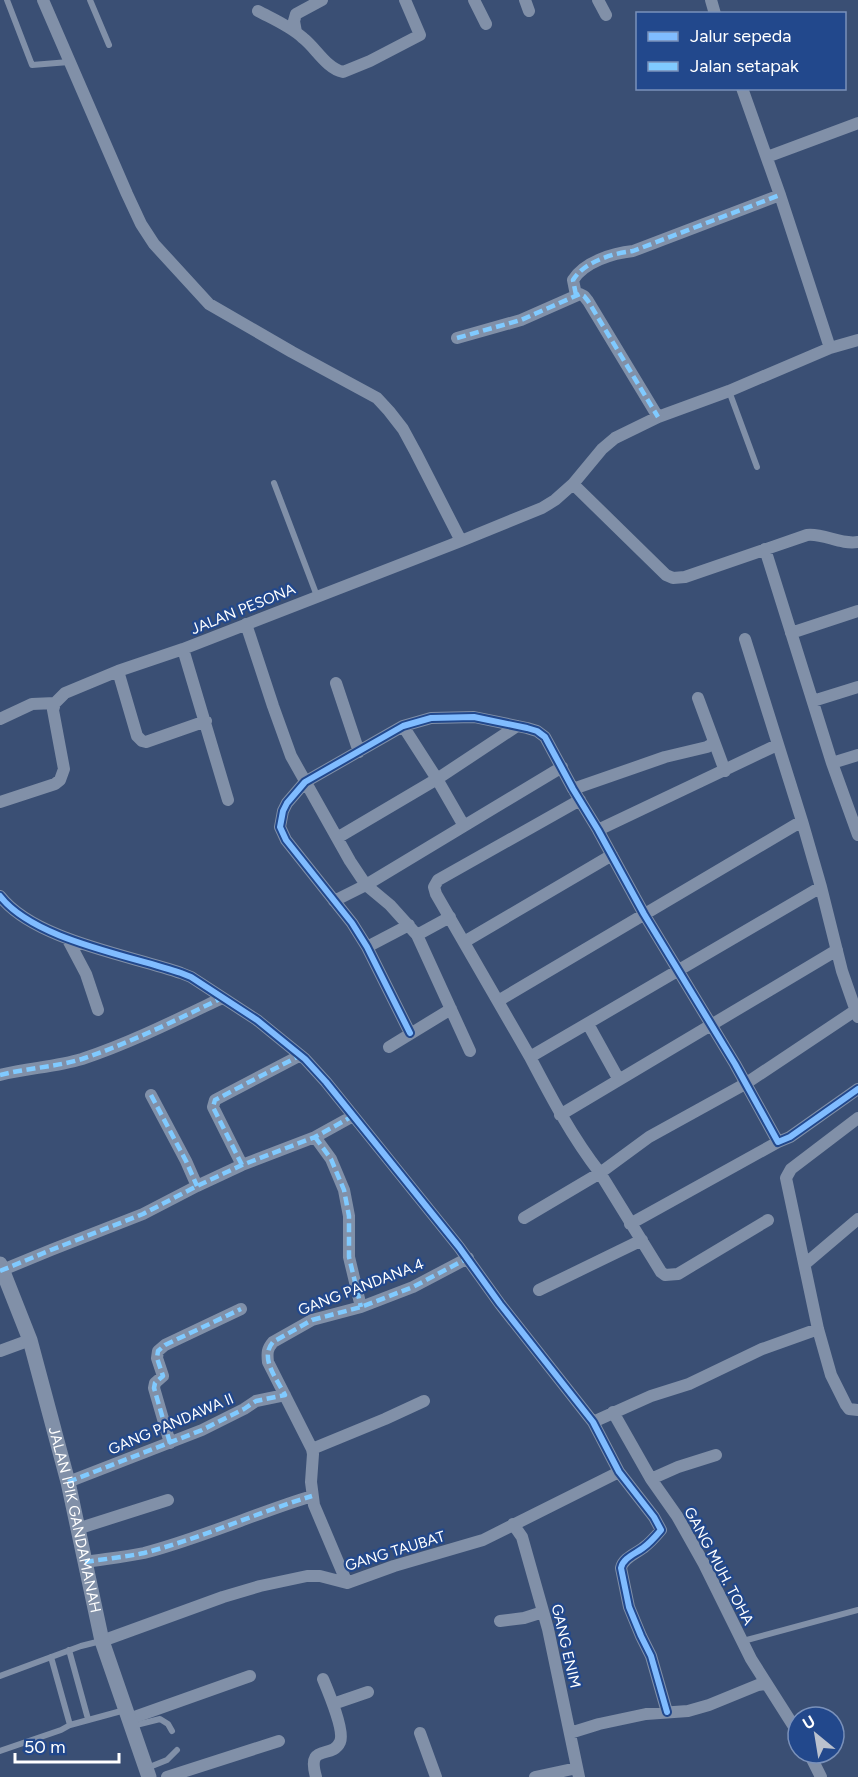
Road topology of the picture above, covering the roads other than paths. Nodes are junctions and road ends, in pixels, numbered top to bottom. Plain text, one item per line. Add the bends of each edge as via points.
1 (7, 0) edge
2 (43, 0) edge
3 (90, 0) edge
4 (322, 0) edge
5 (405, 0) edge
6 (474, 0) edge
7 (598, 0) edge
8 (258, 11) dead end
9 (606, 15) dead end
10 (486, 24) dead end
11 (296, 32) junction
12 (109, 45) dead end
13 (69, 62) junction
14 (743, 90) edge
15 (858, 123) edge
16 (766, 157) junction
17 (780, 195) junction
18 (576, 295) junction
19 (457, 338) dead end
20 (858, 339) edge
21 (830, 348) junction
22 (729, 391) junction
23 (658, 417) junction
24 (757, 466) dead end
25 (274, 483) dead end
26 (573, 484) junction
27 (460, 542) junction
28 (858, 542) edge
29 (765, 549) junction
30 (317, 596) junction
31 (858, 611) edge
32 (246, 624) junction
33 (791, 633) junction
34 (744, 639) dead end
35 (183, 649) junction
36 (118, 671) junction
37 (336, 684) dead end
38 (858, 687) edge
39 (698, 698) dead end
40 (813, 701) junction
41 (55, 703) junction
42 (0, 719) edge
43 (206, 721) junction
44 (403, 726) junction
45 (517, 726) junction
46 (714, 743) junction
47 (777, 745) junction
48 (359, 752) junction
49 (858, 755) edge
50 (832, 764) junction
51 (562, 767) junction
52 (724, 771) junction
53 (437, 779) junction
54 (305, 782) junction
55 (573, 789) junction
56 (228, 800) dead end
57 (580, 800) junction
58 (0, 802) edge
59 (802, 821) junction
60 (464, 826) junction
61 (857, 829) edge
62 (598, 830) junction
63 (337, 838) junction
64 (612, 855) junction
65 (366, 885) junction
66 (821, 886) junction
67 (0, 896) edge
68 (334, 901) junction
69 (644, 914) junction
70 (450, 917) junction
71 (413, 930) junction
72 (67, 938) junction
73 (464, 942) junction
74 (367, 947) junction
75 (837, 950) junction
76 (677, 970) junction
77 (222, 998) junction
78 (498, 1002) junction
79 (451, 1009) junction
80 (98, 1010) dead end
81 (857, 1014) edge
82 (588, 1024) junction
83 (711, 1024) junction
84 (410, 1034) junction
85 (389, 1047) dead end
86 (470, 1051) dead end
87 (299, 1056) junction
88 (530, 1057) junction
89 (0, 1075) edge
90 (619, 1080) junction
91 (746, 1084) junction
92 (858, 1089) edge
93 (151, 1095) dead end
94 (561, 1115) junction
95 (353, 1116) junction
96 (858, 1118) edge
97 (315, 1137) junction
98 (778, 1142) junction
99 (242, 1165) junction
100 (600, 1173) junction
101 (197, 1186) junction
102 (524, 1218) dead end
103 (858, 1219) edge
104 (768, 1220) dead end
105 (630, 1224) junction
106 (642, 1240) junction
107 (468, 1258) junction
108 (805, 1264) junction
109 (1, 1268) edge
110 (539, 1290) dead end
111 (361, 1307) junction
112 (241, 1310) dead end
113 (818, 1329) junction
114 (30, 1340) junction
115 (0, 1351) edge
116 (285, 1395) junction
117 (424, 1401) dead end
118 (858, 1410) edge
119 (604, 1417) junction
120 (170, 1443) junction
121 (312, 1449) junction
122 (716, 1455) dead end
123 (619, 1472) junction
124 (651, 1479) junction
125 (68, 1482) junction
126 (312, 1496) junction
127 (168, 1500) dead end
128 (513, 1524) junction
129 (77, 1529) junction
130 (85, 1562) junction
131 (346, 1583) junction
132 (858, 1610) edge
133 (543, 1612) junction
134 (500, 1622) dead end
135 (102, 1641) junction
136 (741, 1641) junction
137 (69, 1650) junction
138 (51, 1657) junction
139 (0, 1676) edge
140 (250, 1676) dead end
141 (323, 1679) dead end
142 (762, 1685) junction
143 (368, 1692) dead end
144 (333, 1704) junction
145 (667, 1712) junction
146 (786, 1717) edge
147 (129, 1718) junction
148 (88, 1719) junction
149 (70, 1725) junction
150 (172, 1731) dead end
151 (420, 1733) dead end
152 (570, 1733) junction
153 (279, 1741) dead end
154 (177, 1750) dead end
155 (0, 1751) edge
156 (578, 1772) edge
157 (147, 1773) edge
158 (167, 1777) edge
159 (316, 1777) edge
160 (436, 1777) edge
161 (535, 1777) edge

1 - 13 lane via 32,65
2 - 13 street
3 - 12 lane
4 - 11 street via 296,14
5 - 11 street via 420,35 347,71 333,68
6 - 10 street
7 - 9 street
8 - 11 street
13 - 27 street via 141,224 154,244 209,304 377,398 403,429
14 - 16 street
15 - 16 street
16 - 17 street
17 - 18 street via 596,262 573,280
17 - 21 street
18 - 19 street via 521,320
18 - 23 street via 584,296
20 - 21 street, JALAN PESONA
21 - 22 street, JALAN PESONA
22 - 23 street, JALAN PESONA
22 - 24 lane
23 - 26 street, JALAN PESONA via 607,443
25 - 30 lane
26 - 27 street, JALAN PESONA via 542,508
26 - 29 street via 673,578
27 - 30 street, JALAN PESONA
28 - 29 street via 812,534
29 - 33 street
30 - 32 street, JALAN PESONA
31 - 33 street
32 - 35 street, JALAN PESONA
32 - 54 street via 287,746
33 - 40 street
34 - 47 street
35 - 36 street, JALAN PESONA
35 - 43 street
36 - 41 street, JALAN PESONA via 65,693
36 - 43 street via 141,741
37 - 48 street
38 - 40 street
39 - 46 street
40 - 50 street
41 - 42 street via 32,704
41 - 58 street via 53,717 64,769 60,780
43 - 56 street
44 - 45 street via 431,718 474,717
44 - 48 street
44 - 53 street
45 - 51 street via 545,737
45 - 53 street
46 - 52 street
46 - 55 street
47 - 52 street
47 - 59 street
48 - 54 street
49 - 50 street
50 - 61 street
51 - 55 street
51 - 60 street
52 - 62 street
53 - 60 street
53 - 63 street
54 - 63 street
54 - 68 street via 283,811 281,832
55 - 57 street
57 - 62 street
57 - 70 street via 438,880 436,894
59 - 66 street
59 - 69 street
60 - 65 street
62 - 64 street
63 - 65 street
64 - 69 street
64 - 73 street
65 - 68 street
65 - 71 street
66 - 75 street
66 - 76 street
67 - 72 street via 36,926
68 - 74 street
69 - 76 street
69 - 78 street
70 - 71 street
70 - 73 street
71 - 74 street
71 - 79 street
72 - 77 street via 181,973
72 - 80 street via 86,974
73 - 78 street
74 - 84 street
75 - 81 street
75 - 83 street
76 - 82 street
76 - 83 street
77 - 87 street via 257,1020
77 - 89 street via 79,1060
78 - 88 street
79 - 84 street
79 - 86 street
81 - 91 street
82 - 88 street
82 - 90 street
83 - 90 street
83 - 91 street
84 - 85 street
87 - 95 street
87 - 99 street via 215,1100 213,1107
88 - 94 street
90 - 94 street
91 - 98 street
91 - 100 street via 649,1137
92 - 98 street
93 - 101 street
94 - 100 street
95 - 97 street
95 - 107 street
96 - 108 street via 787,1173
97 - 99 street
97 - 111 street via 344,1190 350,1216 349,1257
98 - 105 street
99 - 101 street
100 - 102 street
100 - 105 street
101 - 109 street via 143,1214
103 - 108 street
104 - 106 street via 678,1274 661,1272
105 - 106 street
106 - 110 street
107 - 111 street, GANG PANDANA.4 via 413,1287
107 - 119 street via 500,1304
108 - 113 street
109 - 114 street, JALAN IPIK GANDAMANAH
111 - 116 street, GANG PANDANA.4 via 312,1320 273,1342 268,1348 268,1362
112 - 120 street via 158,1351 163,1376 154,1388
113 - 118 street via 831,1375 849,1409
113 - 119 street
114 - 115 street
114 - 125 street, JALAN IPIK GANDAMANAH
116 - 120 street, GANG PANDAWA II via 256,1401
116 - 121 street, GANG PANDANA.4
117 - 121 street
119 - 123 street
119 - 124 street, GANG MUH. TOHA
120 - 125 street, GANG PANDAWA II
121 - 126 street, GANG PANDANA.4
122 - 124 street
123 - 128 street, GANG TAUBAT
123 - 145 street via 662,1530 626,1559 621,1568 629,1607 651,1656
124 - 136 street, GANG MUH. TOHA via 677,1515
125 - 129 street, JALAN IPIK GANDAMANAH
126 - 130 street via 144,1553
126 - 131 street, GANG PANDANA.4
127 - 129 street
128 - 131 street, GANG TAUBAT via 483,1540
128 - 133 street, GANG ENIM via 522,1537
129 - 130 street, JALAN IPIK GANDAMANAH
130 - 135 street, JALAN IPIK GANDAMANAH
131 - 135 street, GANG TAUBAT via 320,1576 278,1582 223,1597
132 - 136 lane
133 - 134 street
133 - 152 street, GANG ENIM
135 - 137 lane
135 - 147 street, JALAN IPIK GANDAMANAH
136 - 142 street, GANG MUH. TOHA
137 - 138 lane
137 - 148 lane
138 - 139 lane
138 - 149 lane
140 - 147 street
141 - 144 street
142 - 145 street via 688,1711
142 - 146 street, GANG MUH. TOHA
143 - 144 street
144 - 159 street via 340,1742 315,1758
145 - 152 street
147 - 148 lane
147 - 150 lane via 160,1719
147 - 157 street, JALAN IPIK GANDAMANAH
148 - 149 lane
149 - 155 lane
151 - 160 street
152 - 156 street, GANG ENIM
153 - 158 street
154 - 157 lane
156 - 161 street

